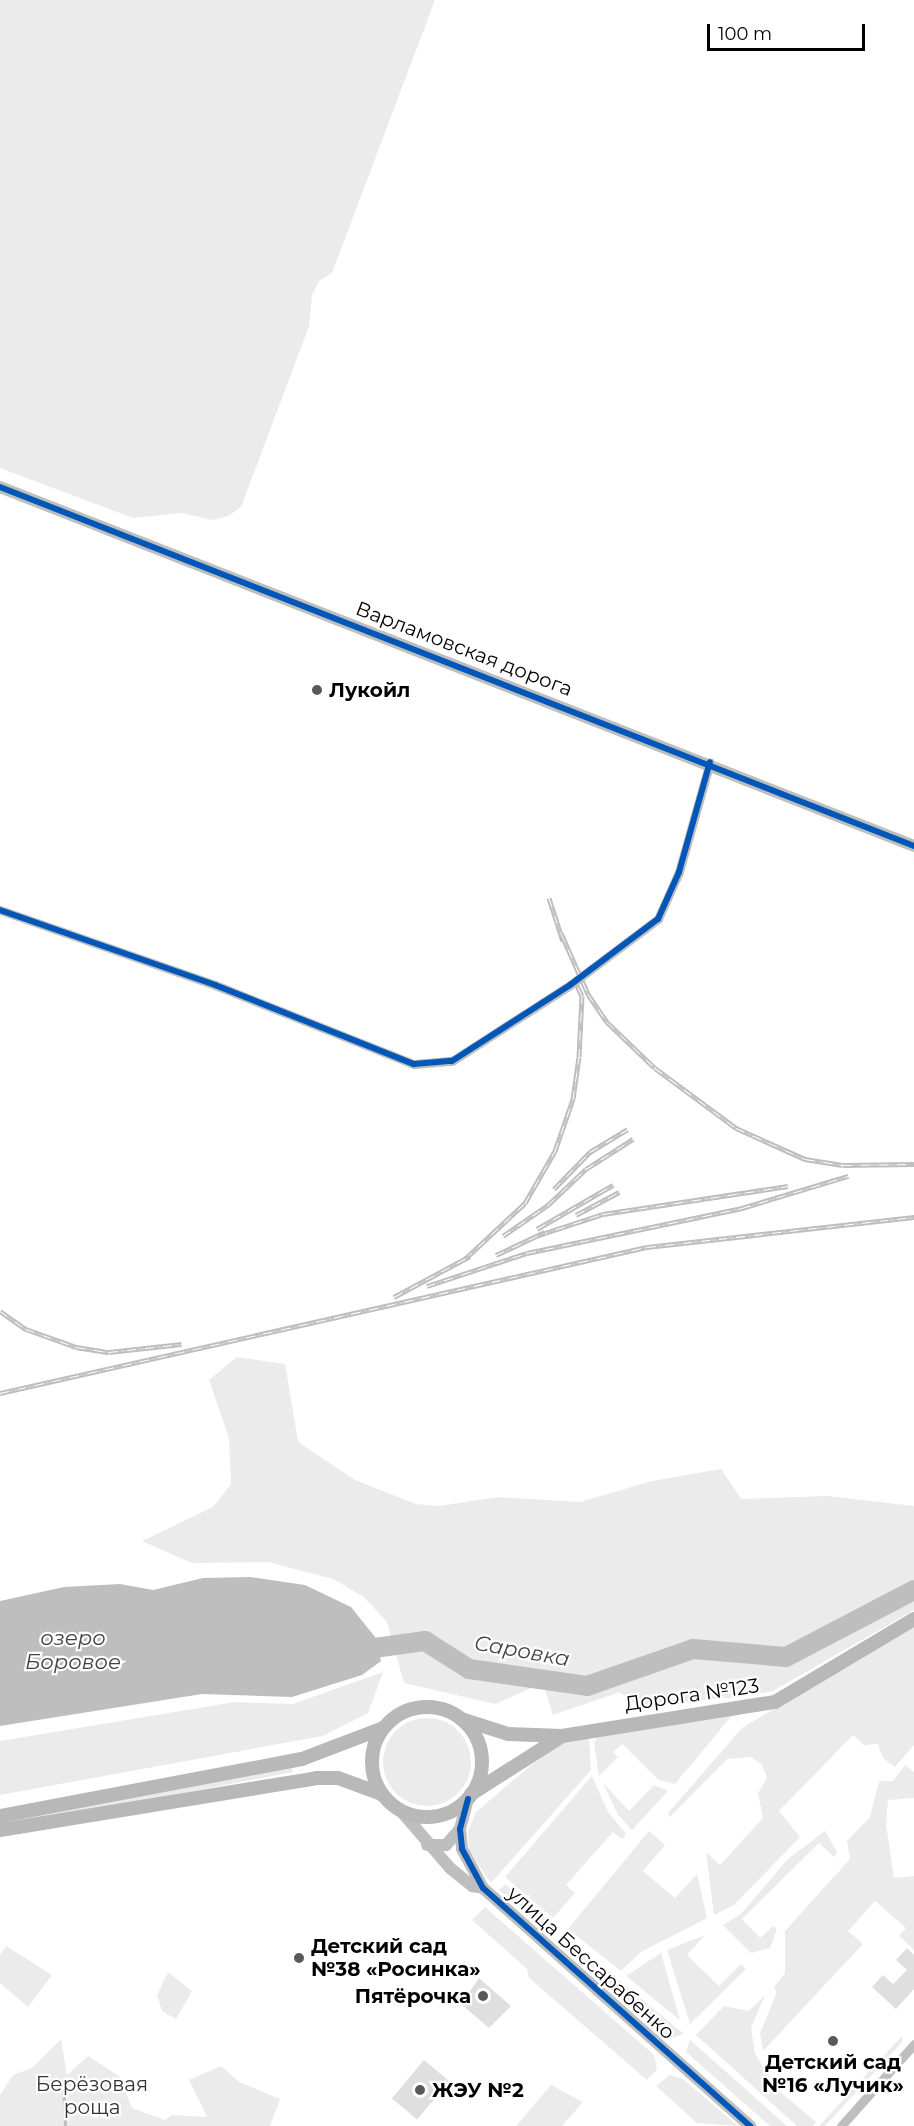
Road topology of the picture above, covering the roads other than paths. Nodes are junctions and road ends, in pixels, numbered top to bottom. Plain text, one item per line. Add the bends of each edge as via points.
1 (0, 487) edge
2 (710, 762) junction
3 (914, 846) edge
4 (0, 910) edge
5 (914, 1619) edge
6 (461, 1719) junction
7 (383, 1728) junction
8 (562, 1736) junction
9 (382, 1794) junction
10 (470, 1797) junction
11 (401, 1811) junction
12 (0, 1816) edge
13 (460, 1829) junction
14 (0, 1830) edge
15 (427, 1845) junction
16 (483, 1888) junction
17 (914, 2044) edge
18 (750, 2126) edge
19 (841, 2126) edge

1 - 2 street, Варламовская дорога
2 - 3 street, Варламовская дорога
2 - 4 street via 680,872 658,919 570,986 453,1061 414,1064 215,986
5 - 8 main road, Дорога №123 via 775,1702
6 - 7 main road via 440,1709 416,1708
6 - 8 main road, Дорога №123 via 508,1734
6 - 10 main road via 476,1738 482,1761
7 - 9 main road via 372,1754 375,1782
7 - 12 main road via 302,1759
8 - 10 main road, Дорога №123
9 - 11 main road
9 - 14 main road via 338,1778 316,1778
10 - 11 main road via 436,1816
10 - 13 street, улица Бессарабенко
11 - 15 street, улица Бессарабенко
13 - 15 street via 446,1845
13 - 16 street, улица Бессарабенко via 468,1864
15 - 16 street, улица Бессарабенко via 472,1886
16 - 18 street, улица Бессарабенко
17 - 19 street

